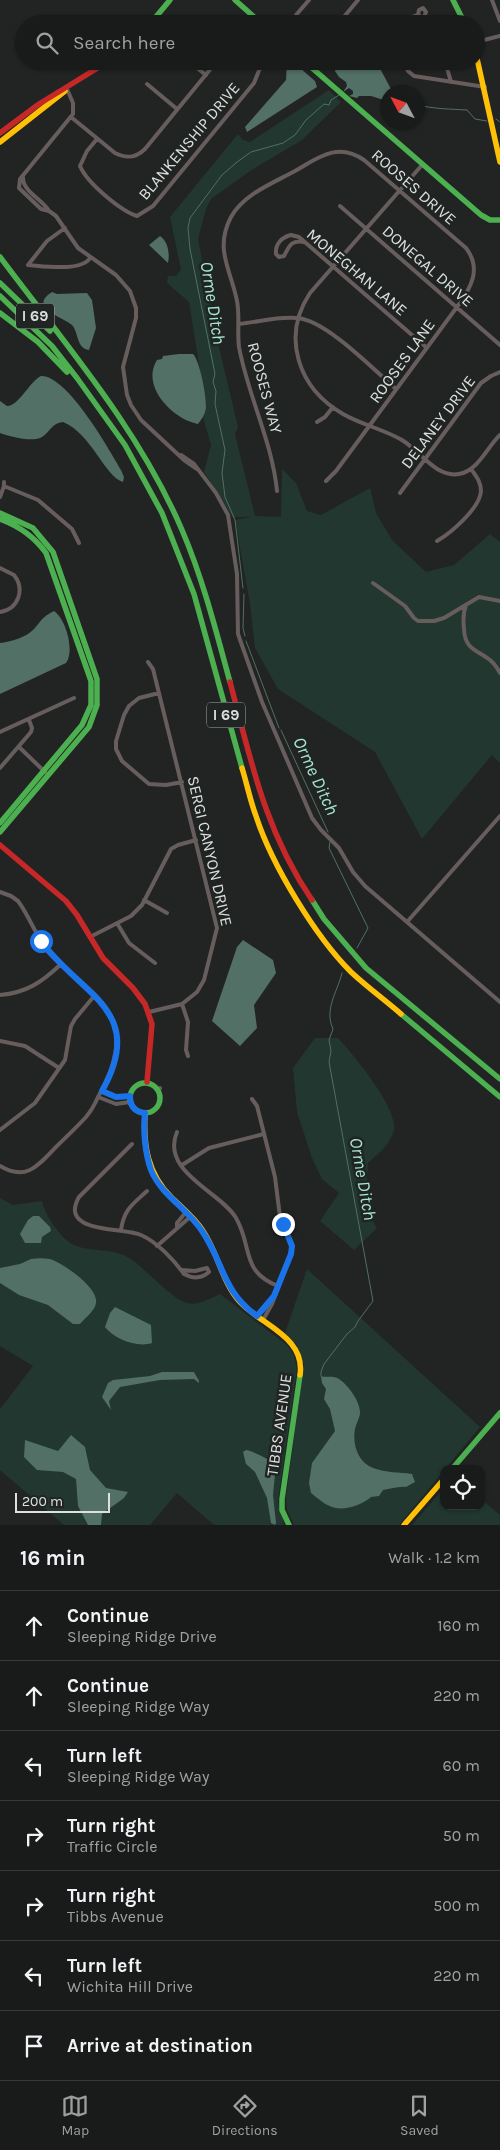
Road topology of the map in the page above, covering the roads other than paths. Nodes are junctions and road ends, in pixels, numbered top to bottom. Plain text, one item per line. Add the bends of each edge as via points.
1 (170, 0) edge
2 (235, 0) edge
3 (308, 0) edge
4 (349, 0) edge
5 (358, 0) edge
6 (453, 0) edge
7 (492, 0) edge
8 (354, 4) junction
9 (158, 15) edge
10 (252, 15) edge
11 (296, 15) dead end
12 (345, 15) edge
13 (418, 15) edge
14 (425, 15) edge
15 (460, 15) edge
16 (500, 21) edge
17 (500, 36) edge
18 (485, 40) edge
19 (96, 70) edge
20 (200, 70) edge
21 (210, 70) edge
22 (259, 70) edge
23 (315, 70) edge
24 (407, 70) edge
25 (448, 70) edge
26 (480, 70) edge
27 (206, 75) junction
28 (451, 82) junction
29 (147, 84) dead end
30 (484, 87) junction
31 (67, 89) junction
32 (178, 109) junction
33 (71, 117) junction
34 (0, 133) edge
35 (97, 139) junction
36 (0, 142) edge
37 (500, 162) edge
38 (422, 165) junction
39 (400, 190) junction
40 (340, 206) dead end
41 (238, 207) joint
42 (500, 220) edge
43 (65, 228) junction
44 (366, 228) junction
45 (304, 242) junction
46 (466, 248) joint
47 (0, 257) edge
48 (90, 258) junction
49 (332, 267) junction
50 (0, 283) edge
51 (0, 296) edge
52 (457, 307) junction
53 (0, 313) edge
54 (297, 318) junction
55 (239, 324) junction
56 (500, 345) edge
57 (427, 348) junction
58 (68, 350) junction
59 (500, 372) edge
60 (396, 389) junction
61 (92, 398) junction
62 (333, 407) junction
63 (317, 422) dead end
64 (370, 425) junction
65 (500, 435) edge
66 (425, 459) junction
67 (471, 470) junction
68 (326, 481) dead end
69 (3, 485) edge
70 (278, 491) dead end
71 (400, 493) dead end
72 (0, 497) edge
73 (0, 513) edge
74 (0, 519) edge
75 (437, 540) dead end
76 (79, 543) dead end
77 (0, 568) edge
78 (373, 583) dead end
79 (500, 601) edge
80 (466, 605) junction
81 (0, 612) edge
82 (148, 662) dead end
83 (500, 673) edge
84 (160, 693) junction
85 (74, 698) dead end
86 (29, 720) junction
87 (0, 732) edge
88 (19, 747) junction
89 (0, 768) edge
90 (46, 774) junction
91 (182, 782) junction
92 (500, 816) edge
93 (0, 823) edge
94 (0, 832) edge
95 (196, 840) junction
96 (0, 845) edge
97 (0, 892) edge
98 (144, 900) junction
99 (167, 913) dead end
100 (407, 922) junction
101 (117, 923) junction
102 (90, 937) junction
103 (155, 963) dead end
104 (60, 965) junction
105 (0, 994) edge
106 (95, 995) junction
107 (500, 1002) edge
108 (182, 1004) junction
109 (149, 1012) junction
110 (0, 1041) edge
111 (188, 1056) dead end
112 (58, 1068) junction
113 (500, 1079) edge
114 (147, 1082) junction
115 (102, 1091) junction
116 (98, 1097) junction
117 (500, 1097) edge
118 (130, 1099) junction
119 (252, 1099) dead end
120 (145, 1113) junction
121 (0, 1130) edge
122 (177, 1132) dead end
123 (264, 1134) junction
124 (132, 1144) dead end
125 (182, 1165) junction
126 (0, 1166) edge
127 (147, 1191) dead end
128 (188, 1214) junction
129 (121, 1230) junction
130 (157, 1246) junction
131 (182, 1270) junction
132 (278, 1286) junction
133 (274, 1296) junction
134 (257, 1316) junction
135 (263, 1320) junction
136 (500, 1413) edge
137 (455, 1465) edge
138 (440, 1484) edge
139 (288, 1525) edge
140 (404, 1525) edge

1 - 9 main road
2 - 10 main road
3 - 11 street
4 - 8 street
5 - 8 street
6 - 15 main road
7 - 16 street
8 - 12 street
13 - 14 street via 423,8
17 - 18 street
19 - 31 main road
20 - 27 street
21 - 27 street
22 - 35 street, BLANKENSHIP DRIVE via 254,83 143,214 137,216 126,211 89,180 82,170 80,166 84,157
23 - 38 main road
24 - 28 street via 414,76
25 - 28 street
26 - 30 main road
27 - 32 street
28 - 30 street
29 - 32 street
30 - 37 main road
31 - 33 street via 74,108
31 - 34 main road via 50,96
31 - 36 main road
32 - 35 street via 146,148 129,158 119,155
33 - 35 street
33 - 43 street via 23,176 25,186
38 - 39 street
38 - 42 main road via 481,215 490,220
39 - 41 street, ROOSES DRIVE via 357,155 339,151 321,156 259,190
39 - 44 street
39 - 46 street, ROOSES DRIVE
40 - 44 street, DONEGAL DRIVE
41 - 55 street, ROOSES WAY via 227,226 223,247 237,301
43 - 48 street via 78,248
43 - 48 street via 47,241 28,265 60,267 87,263
44 - 49 street
44 - 52 street, DONEGAL DRIVE
45 - 45 street, MONEGHAN LANE via 293,242 284,256 276,254 279,243 287,236 295,235
45 - 49 street, MONEGHAN LANE
46 - 52 street, ROOSES LANE via 473,261 474,274 469,291
47 - 58 main road
48 - 100 street via 124,282 136,308 123,367 125,389 131,405 141,420 197,469 225,510 238,582 238,627 242,648 307,806 317,825 339,848 359,880
49 - 54 street via 310,293
49 - 57 street, MONEGHAN LANE
50 - 58 main road, I 69
51 - 61 main road, I 69 via 52,346
52 - 56 street, DONEGAL DRIVE
52 - 57 street, ROOSES LANE
53 - 61 main road via 38,342
54 - 55 street
54 - 60 street via 327,330
54 - 62 street via 294,343 299,363 313,387
55 - 70 street, ROOSES WAY via 239,346
57 - 60 street, ROOSES LANE
58 - 113 main road, I 69 via 126,425 182,530 207,598 255,781 275,835 298,880 335,932 376,977
59 - 66 street, DELANEY DRIVE via 481,383
60 - 64 street, ROOSES LANE
61 - 117 main road, I 69 via 139,469 180,555 194,594 247,791 266,841 289,885 320,934 351,972
62 - 63 street
62 - 64 street via 354,420
64 - 66 street via 402,440
64 - 68 street, ROOSES LANE
65 - 67 street
66 - 67 street via 447,474
66 - 71 street, DELANEY DRIVE
67 - 75 street via 480,484 480,496 455,528
69 - 72 street
69 - 76 street via 34,497 72,529
73 - 90 main road via 33,528 53,552 97,679 97,705 90,726
74 - 90 main road via 24,529 46,552 91,681 91,705 86,720
77 - 81 street via 14,575 20,588 14,605
78 - 80 street via 405,606 418,621 439,619
79 - 80 street via 479,597
80 - 83 street via 464,640 471,648 492,659
82 - 84 street, SERGI CANYON DRIVE via 154,669
84 - 91 street, SERGI CANYON DRIVE
84 - 91 street via 139,698 129,706 116,749 122,761 149,784
85 - 86 street
86 - 87 street
86 - 88 street via 31,732
88 - 89 street
88 - 90 street
90 - 93 main road
90 - 94 main road
91 - 95 street, SERGI CANYON DRIVE
92 - 100 street
95 - 98 street via 171,849
95 - 108 street, SERGI CANYON DRIVE via 217,934 201,987
96 - 102 main road via 70,906
97 - 104 street via 18,901 41,941
98 - 99 street
98 - 101 street via 131,916
100 - 107 street
101 - 102 street
101 - 103 street via 129,943
102 - 109 main road via 104,960 137,992
104 - 105 street via 27,990
104 - 106 street
106 - 112 street via 71,1026 64,1060
106 - 115 street via 113,1021 116,1042 114,1067
108 - 109 street, SERGI CANYON DRIVE
108 - 111 street via 188,1022
109 - 114 main road via 152,1024
110 - 112 street via 25,1046
112 - 121 street via 35,1103
114 - 118 main road via 138,1084
114 - 120 main road via 159,1089 161,1097 159,1105
115 - 116 street
115 - 118 street
116 - 118 street via 116,1104
116 - 126 street via 88,1115 46,1158 26,1172 12,1172
118 - 120 main road via 136,1110
119 - 123 street
120 - 128 main road, TIBBS AVENUE via 147,1157 152,1171 160,1185
122 - 125 street via 174,1139
123 - 125 street via 209,1148
123 - 132 street via 275,1177 280,1217 292,1246
124 - 129 street via 76,1202 76,1213 84,1223
125 - 132 street via 206,1192 232,1212 251,1264 266,1281
127 - 129 street via 123,1216
128 - 130 street
128 - 134 main road, TIBBS AVENUE via 202,1231 234,1295
129 - 130 street via 138,1233
130 - 131 street
131 - 131 street via 197,1278 209,1272 207,1268
132 - 133 street
133 - 134 street
133 - 135 street
134 - 135 main road, TIBBS AVENUE
135 - 139 main road, TIBBS AVENUE via 291,1342 301,1364 282,1499
136 - 137 main road
138 - 140 main road

